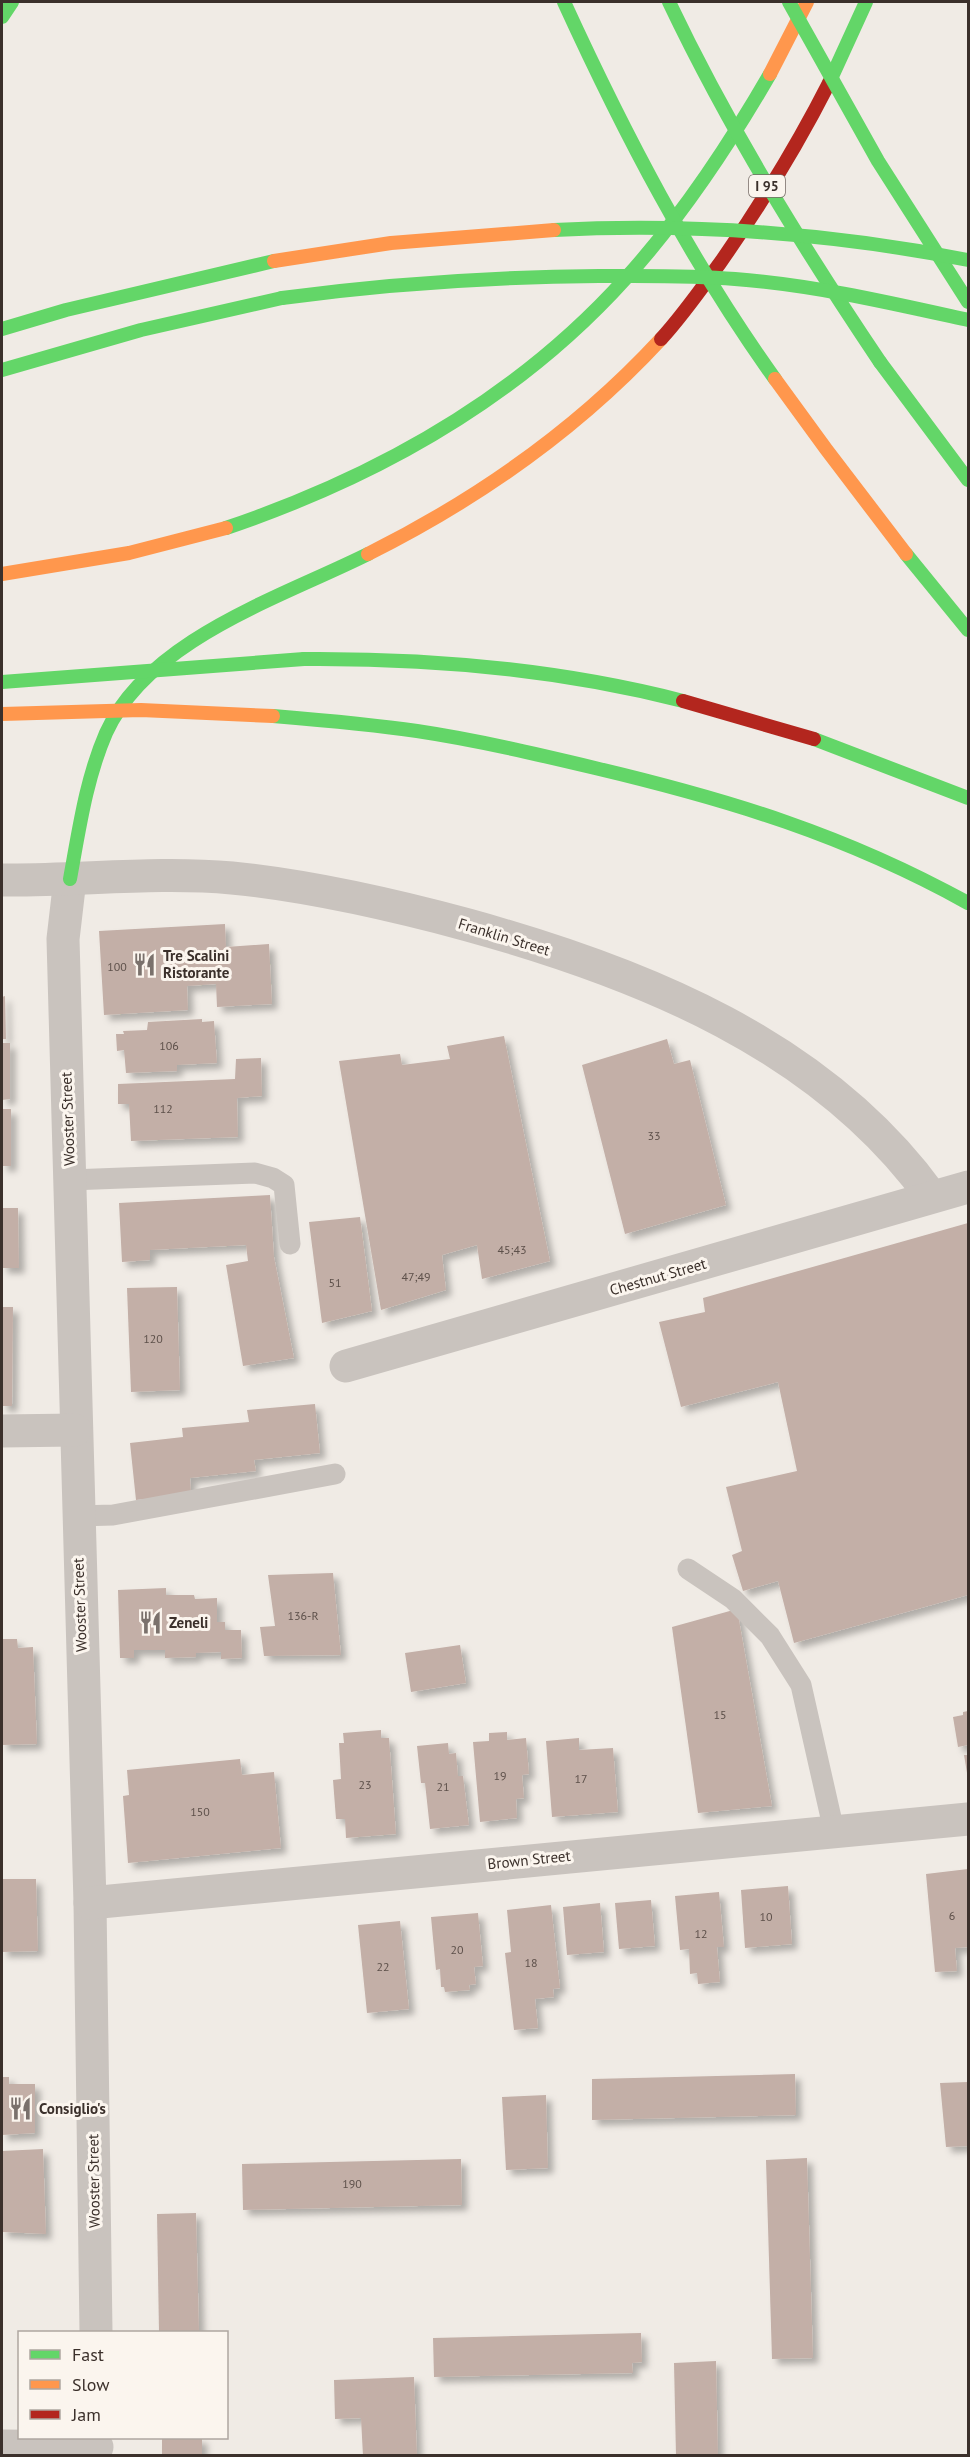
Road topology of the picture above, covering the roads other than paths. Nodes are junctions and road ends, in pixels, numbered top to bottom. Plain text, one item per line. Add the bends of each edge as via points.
1 (12, 2) edge
2 (564, 2) edge
3 (669, 2) edge
4 (789, 2) edge
5 (807, 2) edge
6 (866, 2) edge
7 (2, 17) edge
8 (969, 260) edge
9 (969, 302) edge
10 (969, 320) edge
11 (2, 329) edge
12 (2, 370) edge
13 (969, 480) edge
14 (2, 574) edge
15 (969, 630) edge
16 (2, 682) edge
17 (2, 714) edge
18 (969, 798) edge
19 (70, 879) junction
20 (2, 880) edge
21 (969, 903) edge
22 (70, 1180) junction
23 (969, 1187) edge
24 (931, 1196) junction
25 (290, 1244) dead end
26 (346, 1366) dead end
27 (2, 1431) edge
28 (75, 1431) junction
29 (335, 1474) dead end
30 (78, 1516) junction
31 (688, 1569) dead end
32 (969, 1819) edge
33 (834, 1831) junction
34 (90, 1903) junction
35 (96, 2331) edge
36 (2, 2446) edge
37 (98, 2447) edge

1 - 7 highway
2 - 15 highway, bridge via 633,146 731,311 805,421 887,531
3 - 13 highway, I 95, bridge via 736,133 806,251 880,362
4 - 9 highway, bridge via 878,161
5 - 14 highway via 765,83 725,148 635,269 583,322 477,407 422,443 362,474 236,525 170,544
6 - 19 highway via 819,105 755,214 680,317 629,370 561,432 472,496 414,531 229,621 161,664 131,693 116,712 89,783
8 - 11 highway, bridge via 830,237 690,228 608,228 407,241 274,261
10 - 12 highway, bridge via 808,287 734,279 496,279 282,298 152,327
16 - 18 highway, bridge via 304,659 361,658 492,666 565,675 697,705 814,741
17 - 21 highway, bridge via 141,710 273,716 441,735 678,787 756,810 885,858
19 - 20 street, Franklin Street
19 - 22 street, Wooster Street via 63,939
19 - 24 street, Franklin Street via 174,876 303,887 488,931 629,978 707,1013 764,1044 809,1075 871,1125
22 - 25 lane via 255,1173 273,1178 284,1185
22 - 28 street, Wooster Street
23 - 24 street, Chestnut Street
24 - 26 street, Chestnut Street
27 - 28 street
28 - 30 street, Wooster Street
29 - 30 lane via 113,1515
30 - 34 street, Wooster Street
31 - 33 lane via 733,1599 770,1636 801,1685
32 - 33 street, Brown Street
33 - 34 street, Brown Street
34 - 35 street, Wooster Street
36 - 37 street

